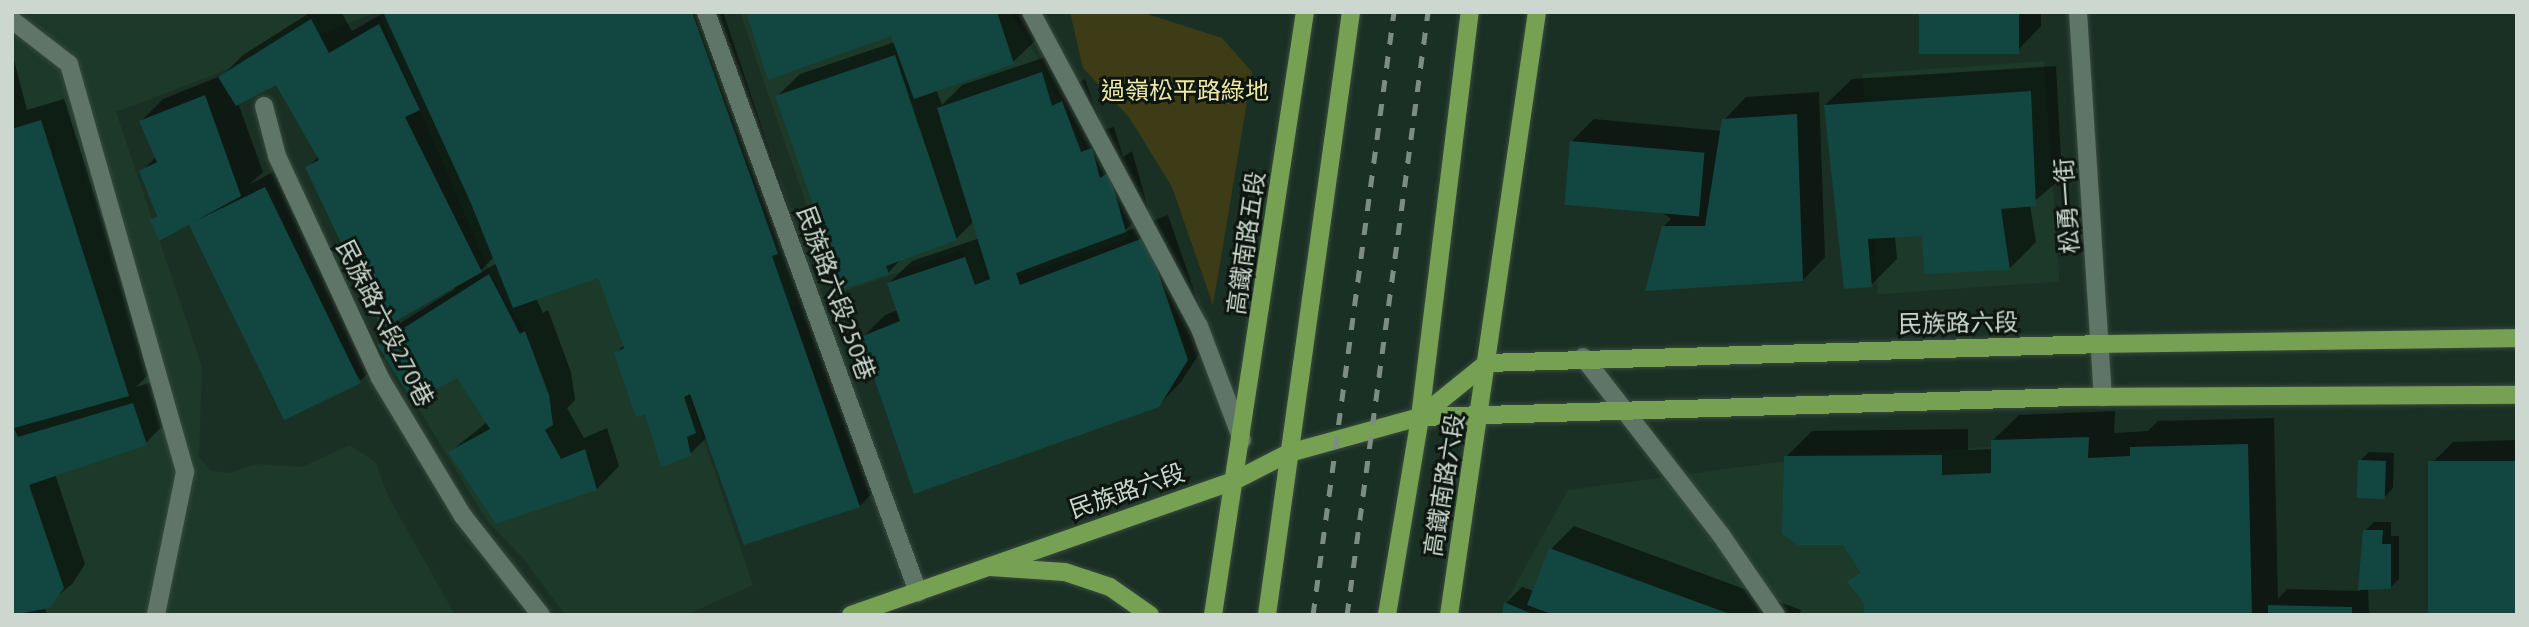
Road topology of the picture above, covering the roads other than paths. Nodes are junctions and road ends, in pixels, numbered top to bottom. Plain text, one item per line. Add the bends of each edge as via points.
1 (706, 12) edge
2 (1031, 12) edge
3 (1304, 12) edge
4 (1351, 12) edge
5 (1470, 12) edge
6 (1537, 12) edge
7 (2078, 12) edge
8 (12, 20) edge
9 (264, 107) dead end
10 (2517, 338) edge
11 (2101, 344) junction
12 (1583, 358) junction
13 (1487, 363) junction
14 (2517, 395) edge
15 (2103, 397) junction
16 (1625, 411) junction
17 (1480, 414) junction
18 (1420, 417) junction
19 (1242, 440) junction
20 (1289, 453) junction
21 (1234, 481) junction
22 (983, 566) junction
23 (918, 592) junction
24 (156, 615) edge
25 (541, 615) edge
26 (851, 615) edge
27 (1150, 615) edge
28 (1213, 615) edge
29 (1267, 615) edge
30 (1387, 615) edge
31 (1450, 615) edge
32 (1776, 615) edge

1 - 23 street, 民族路六段250巷
2 - 19 street via 1199,326
3 - 19 main road, 高鐵南路五段
4 - 20 main road
5 - 18 main road
6 - 13 main road
7 - 11 street, 松勇一街
8 - 24 street via 69,64 186,472
9 - 25 street, 民族路六段270巷 via 277,156 380,378 463,516
10 - 11 main road, 民族路六段
11 - 12 main road, 民族路六段
11 - 15 street, 松勇一街
12 - 13 main road, 民族路六段
12 - 16 street
13 - 17 main road, 高鐵南路六段
13 - 18 main road, 民族路六段
14 - 15 main road, 民族路六段
15 - 16 main road, 民族路六段
16 - 17 main road, 民族路六段
16 - 32 street
17 - 18 main road, 民族路六段
17 - 31 main road, 高鐵南路六段
18 - 20 main road, 民族路六段
18 - 30 main road, 高鐵南路六段
19 - 21 main road, 高鐵南路五段
20 - 21 main road, 民族路六段
20 - 29 main road
21 - 22 main road, 民族路六段
21 - 28 main road
22 - 23 main road, 民族路六段
22 - 27 main road via 1065,572 1110,587
23 - 26 main road, 民族路六段

